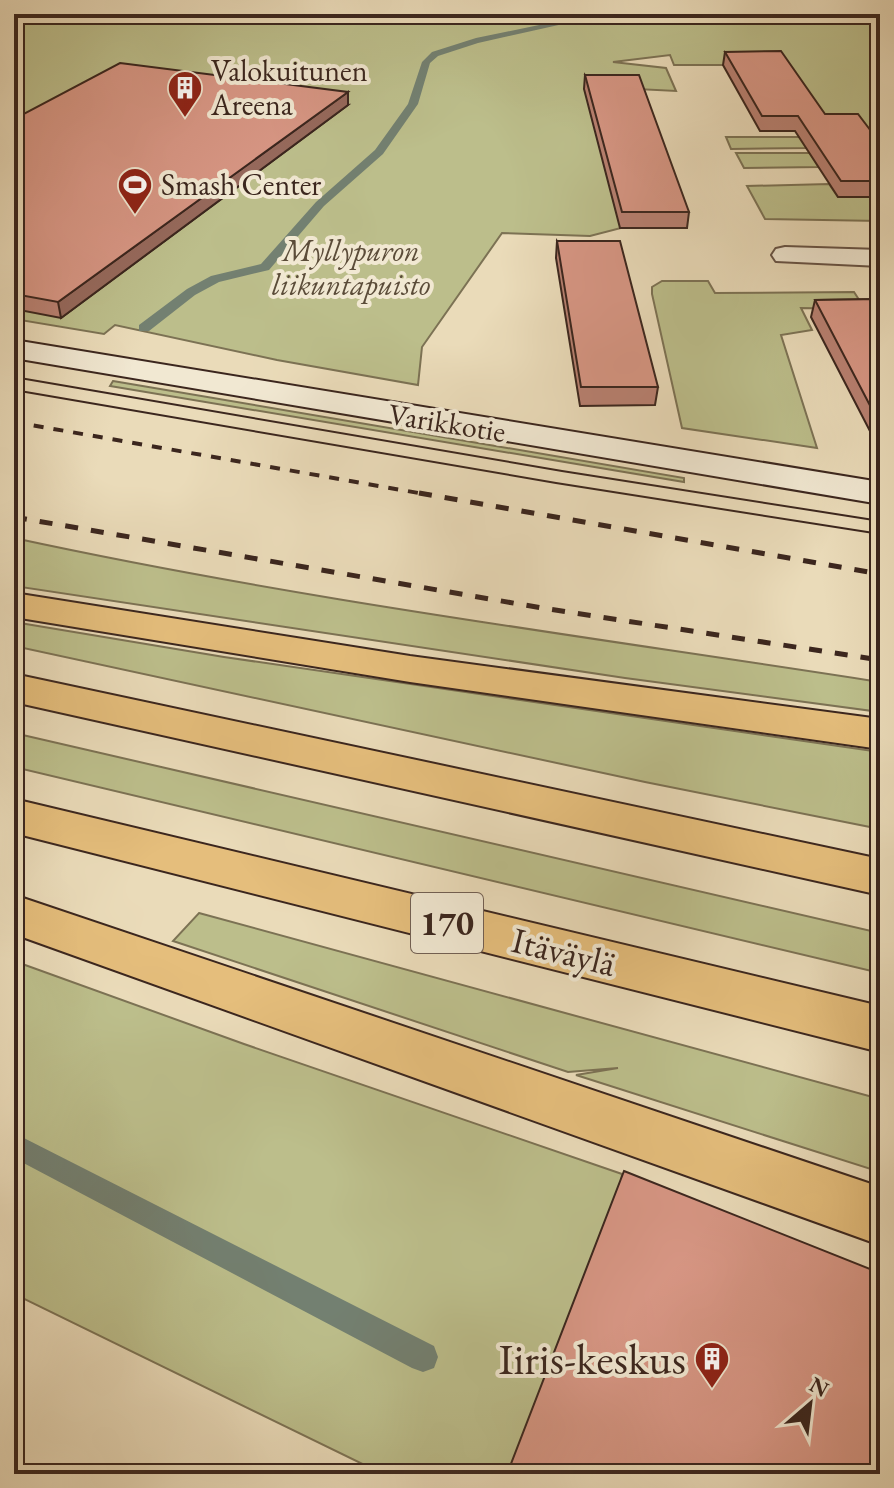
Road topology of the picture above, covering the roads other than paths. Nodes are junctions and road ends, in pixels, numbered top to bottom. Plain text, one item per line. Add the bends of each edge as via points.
1 (785, 255) dead end
2 (880, 258) edge
3 (14, 349) edge
4 (880, 493) edge
5 (14, 605) edge
6 (14, 688) edge
7 (880, 734) edge
8 (14, 816) edge
9 (880, 877) edge
10 (14, 914) edge
11 (880, 1029) edge
12 (880, 1216) edge

1 - 2 main road
3 - 4 main road, Varikkotie
5 - 7 highway via 410,669
6 - 9 highway
8 - 11 highway, Itäväylä / 170
10 - 12 highway

